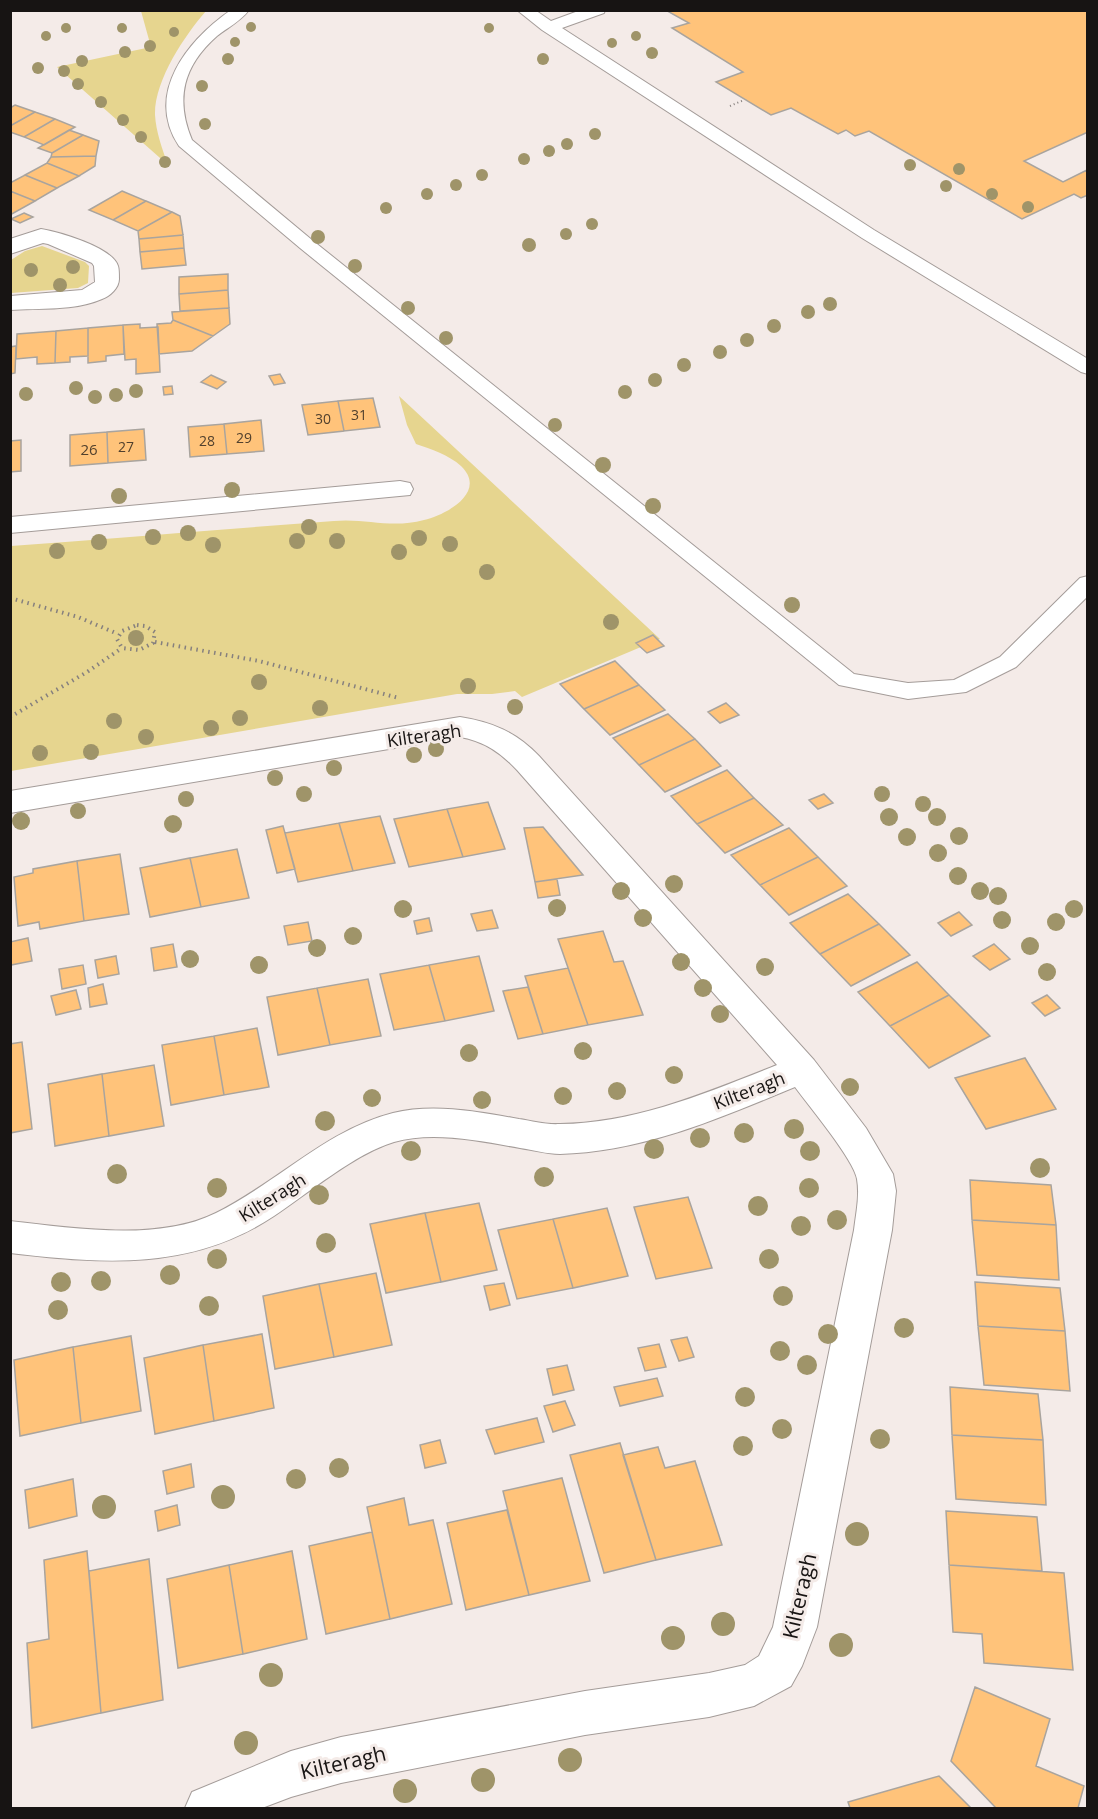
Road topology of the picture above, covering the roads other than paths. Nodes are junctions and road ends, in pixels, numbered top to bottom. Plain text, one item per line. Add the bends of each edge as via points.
1 (242, 10) edge
2 (524, 10) edge
3 (598, 10) edge
4 (548, 27) junction
5 (10, 247) edge
6 (10, 303) edge
7 (1088, 368) edge
8 (400, 489) dead end
9 (10, 525) edge
10 (1088, 583) edge
11 (10, 802) edge
12 (802, 1070) junction
13 (10, 1237) edge
14 (208, 1809) edge

1 - 10 lane via 210,34 183,67 174,112 177,129 185,142 847,680 908,691 958,687 1008,662
2 - 4 lane
3 - 4 lane
4 - 7 lane via 868,234
5 - 6 street via 41,236 54,238 100,258 106,265 107,284 85,297
8 - 9 street
11 - 12 street, Kilteragh via 460,727 482,730 502,738 517,751
12 - 13 street, Kilteragh via 681,1117 612,1134 558,1139 435,1124 392,1128 356,1144 223,1227 197,1236 89,1246
12 - 14 street, Kilteragh via 865,1154 875,1174 877,1191 873,1230 795,1627 775,1671 754,1684 709,1695 585,1713 341,1760 291,1774

